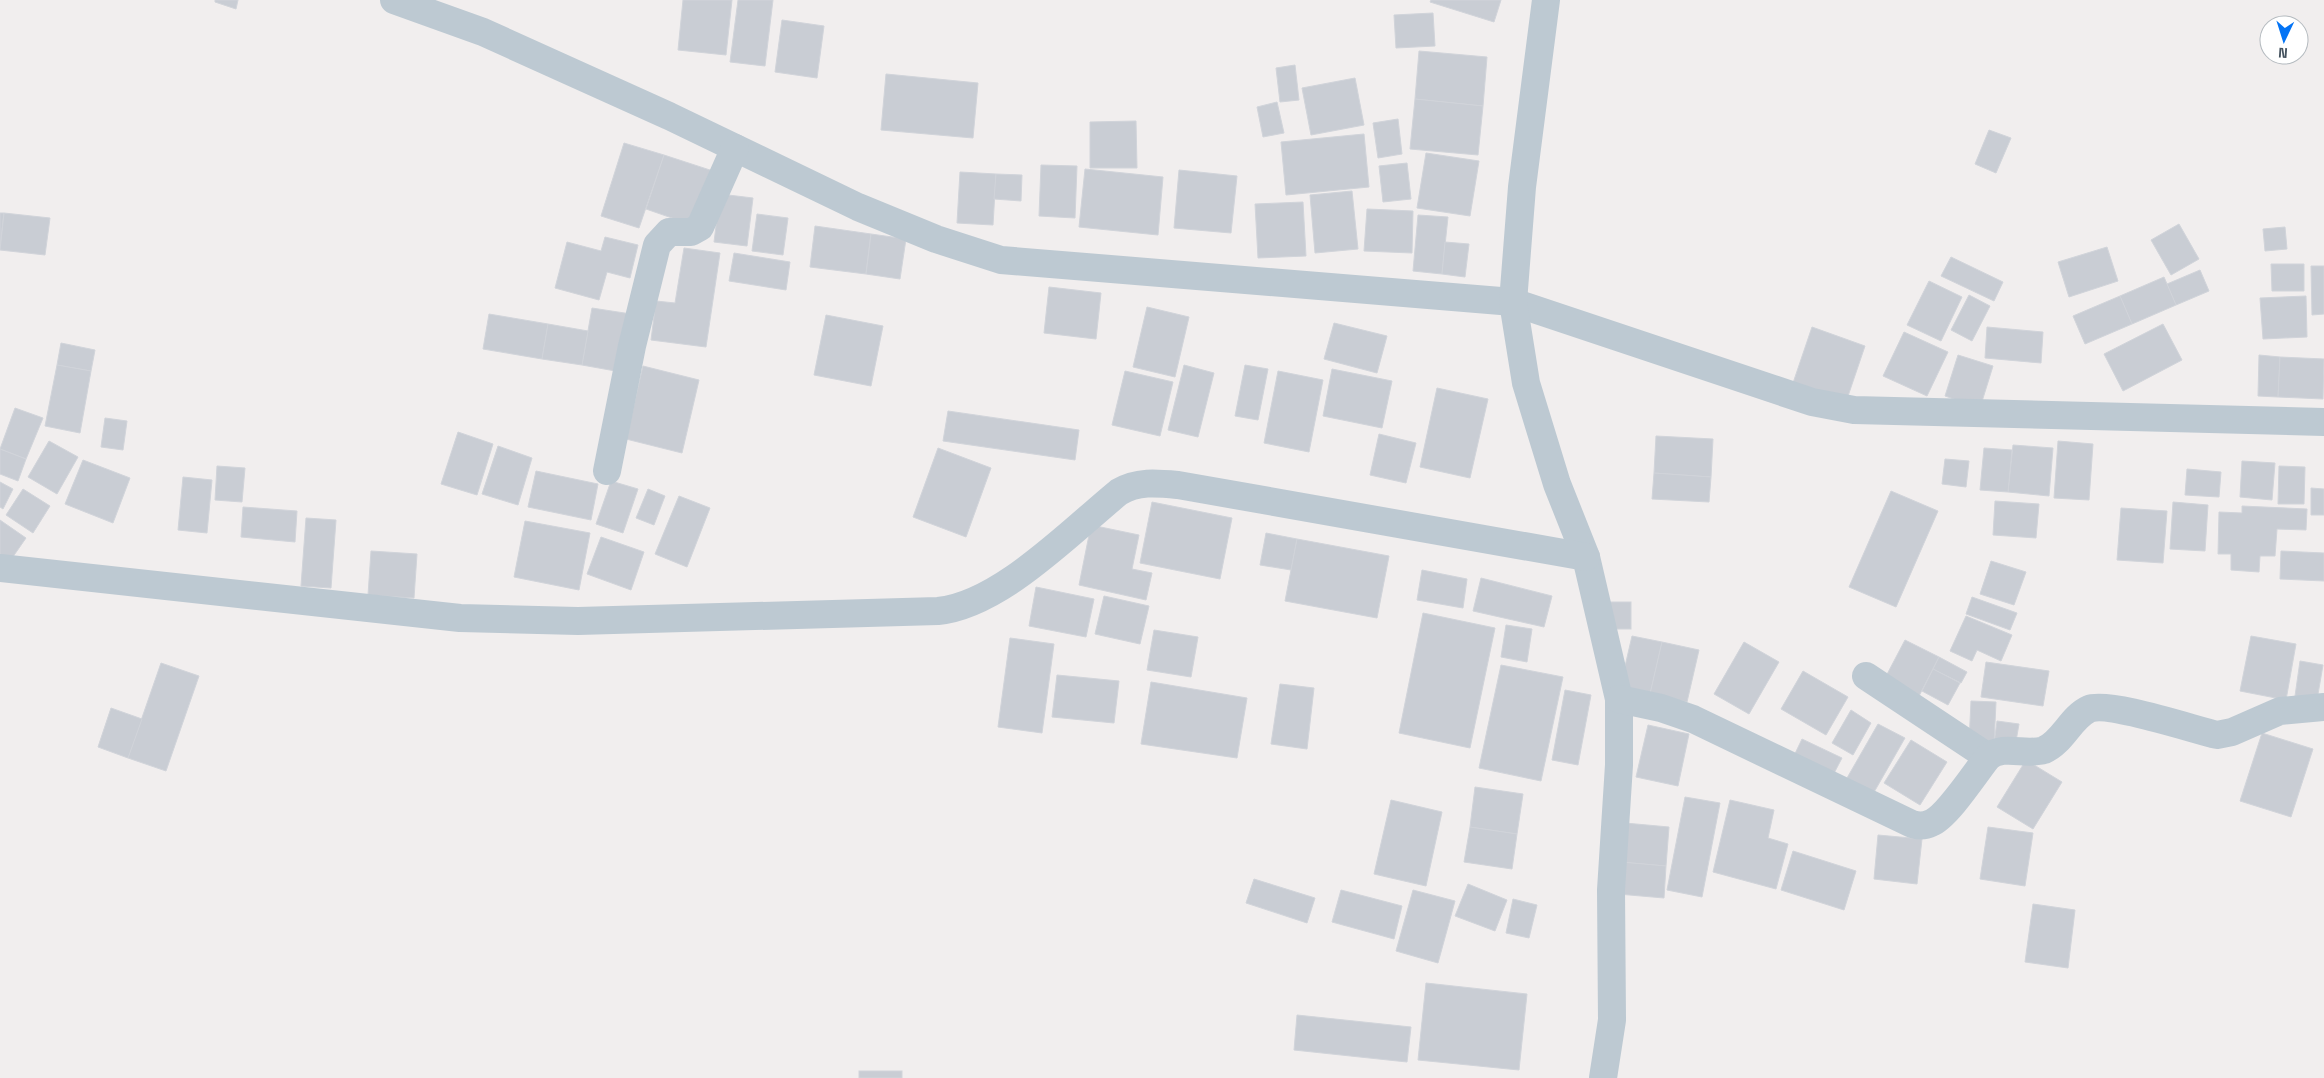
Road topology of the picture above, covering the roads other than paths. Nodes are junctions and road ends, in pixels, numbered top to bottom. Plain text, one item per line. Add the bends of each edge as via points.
1 (394, 0) edge
2 (1546, 0) edge
3 (735, 148) junction
4 (1513, 302) junction
5 (2324, 422) edge
6 (607, 472) dead end
7 (1586, 557) junction
8 (0, 568) edge
9 (1866, 676) dead end
10 (1619, 699) junction
11 (2324, 707) edge
12 (1988, 757) junction
13 (1603, 1078) edge

1 - 3 street via 484,32
2 - 4 street via 1523,177
3 - 4 street via 858,207 945,242 1001,260
3 - 6 street via 700,227 691,232 668,232 657,246 632,346
4 - 5 street via 1812,402 1854,410
4 - 7 street via 1526,383 1557,484
7 - 8 street via 1178,485 1151,484 1132,486 1119,492 992,593 966,606 938,611 578,621 460,618
7 - 10 street
9 - 12 street
10 - 12 street via 1693,719 1916,825 1931,823 1942,816
10 - 13 street via 1619,765 1611,890 1612,1020
11 - 12 street via 2283,710 2232,732 2216,735 2099,707 2083,713 2045,749 1998,751

